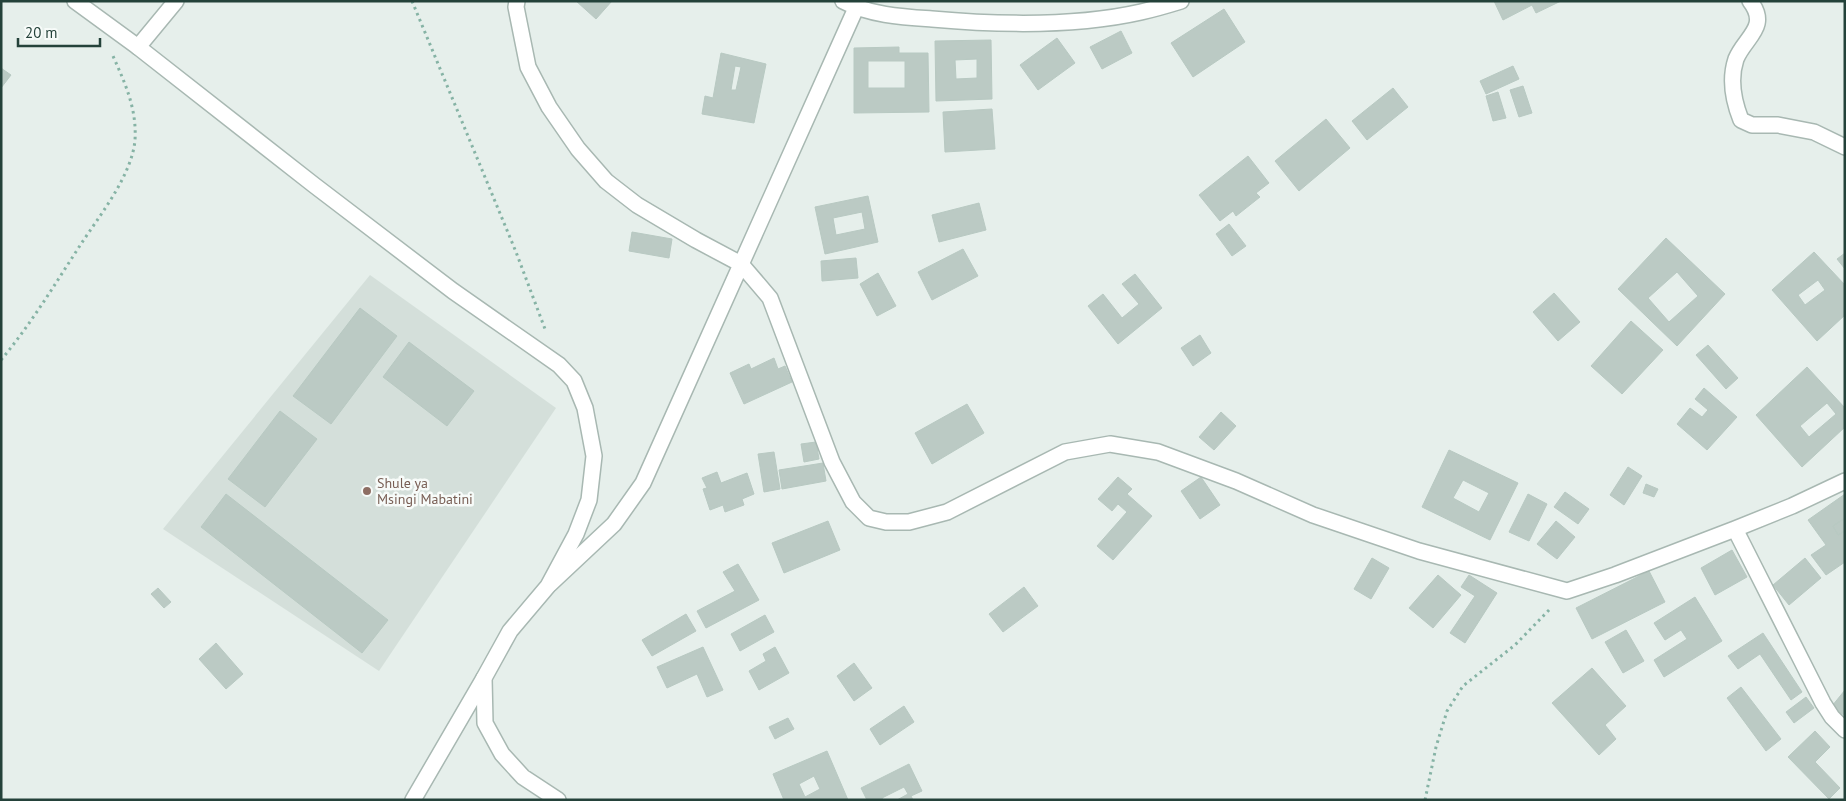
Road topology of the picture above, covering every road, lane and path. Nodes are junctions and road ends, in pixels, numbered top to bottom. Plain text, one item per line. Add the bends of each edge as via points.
1 (75, 1) edge
2 (176, 1) edge
3 (412, 1) edge
4 (517, 1) edge
5 (1181, 1) edge
6 (1750, 1) edge
7 (850, 5) edge
8 (138, 47) junction
9 (111, 52) dead end
10 (1845, 147) edge
11 (741, 264) junction
12 (546, 330) dead end
13 (1, 360) edge
14 (1845, 481) edge
15 (1735, 529) junction
16 (548, 586) junction
17 (1567, 591) junction
18 (484, 678) junction
19 (1845, 730) edge
20 (413, 800) edge
21 (558, 800) edge
22 (1425, 800) edge

1 - 8 street
2 - 8 street
3 - 12 path
4 - 11 street via 528,67 549,107 578,149 606,181 637,205
5 - 7 street via 1094,19 976,23 908,17
6 - 10 street via 1758,14 1757,24 1736,58 1732,91 1741,120 1752,125 1778,125 1814,132
7 - 11 street
8 - 16 street via 446,285 559,365 574,381 586,408 594,456 589,500 576,534
9 - 13 path via 135,116 135,141 127,169 24,333
11 - 16 street via 643,483 614,524
11 - 17 street via 770,298 832,462 854,502 870,518 909,522 947,512 1065,452 1110,444 1158,452 1236,481 1313,515 1419,551
14 - 15 street
15 - 17 street
15 - 19 street via 1823,703
16 - 18 street via 510,632
17 - 22 path via 1515,645 1463,686 1447,711
18 - 20 street
18 - 21 street via 485,723 502,754 523,777

